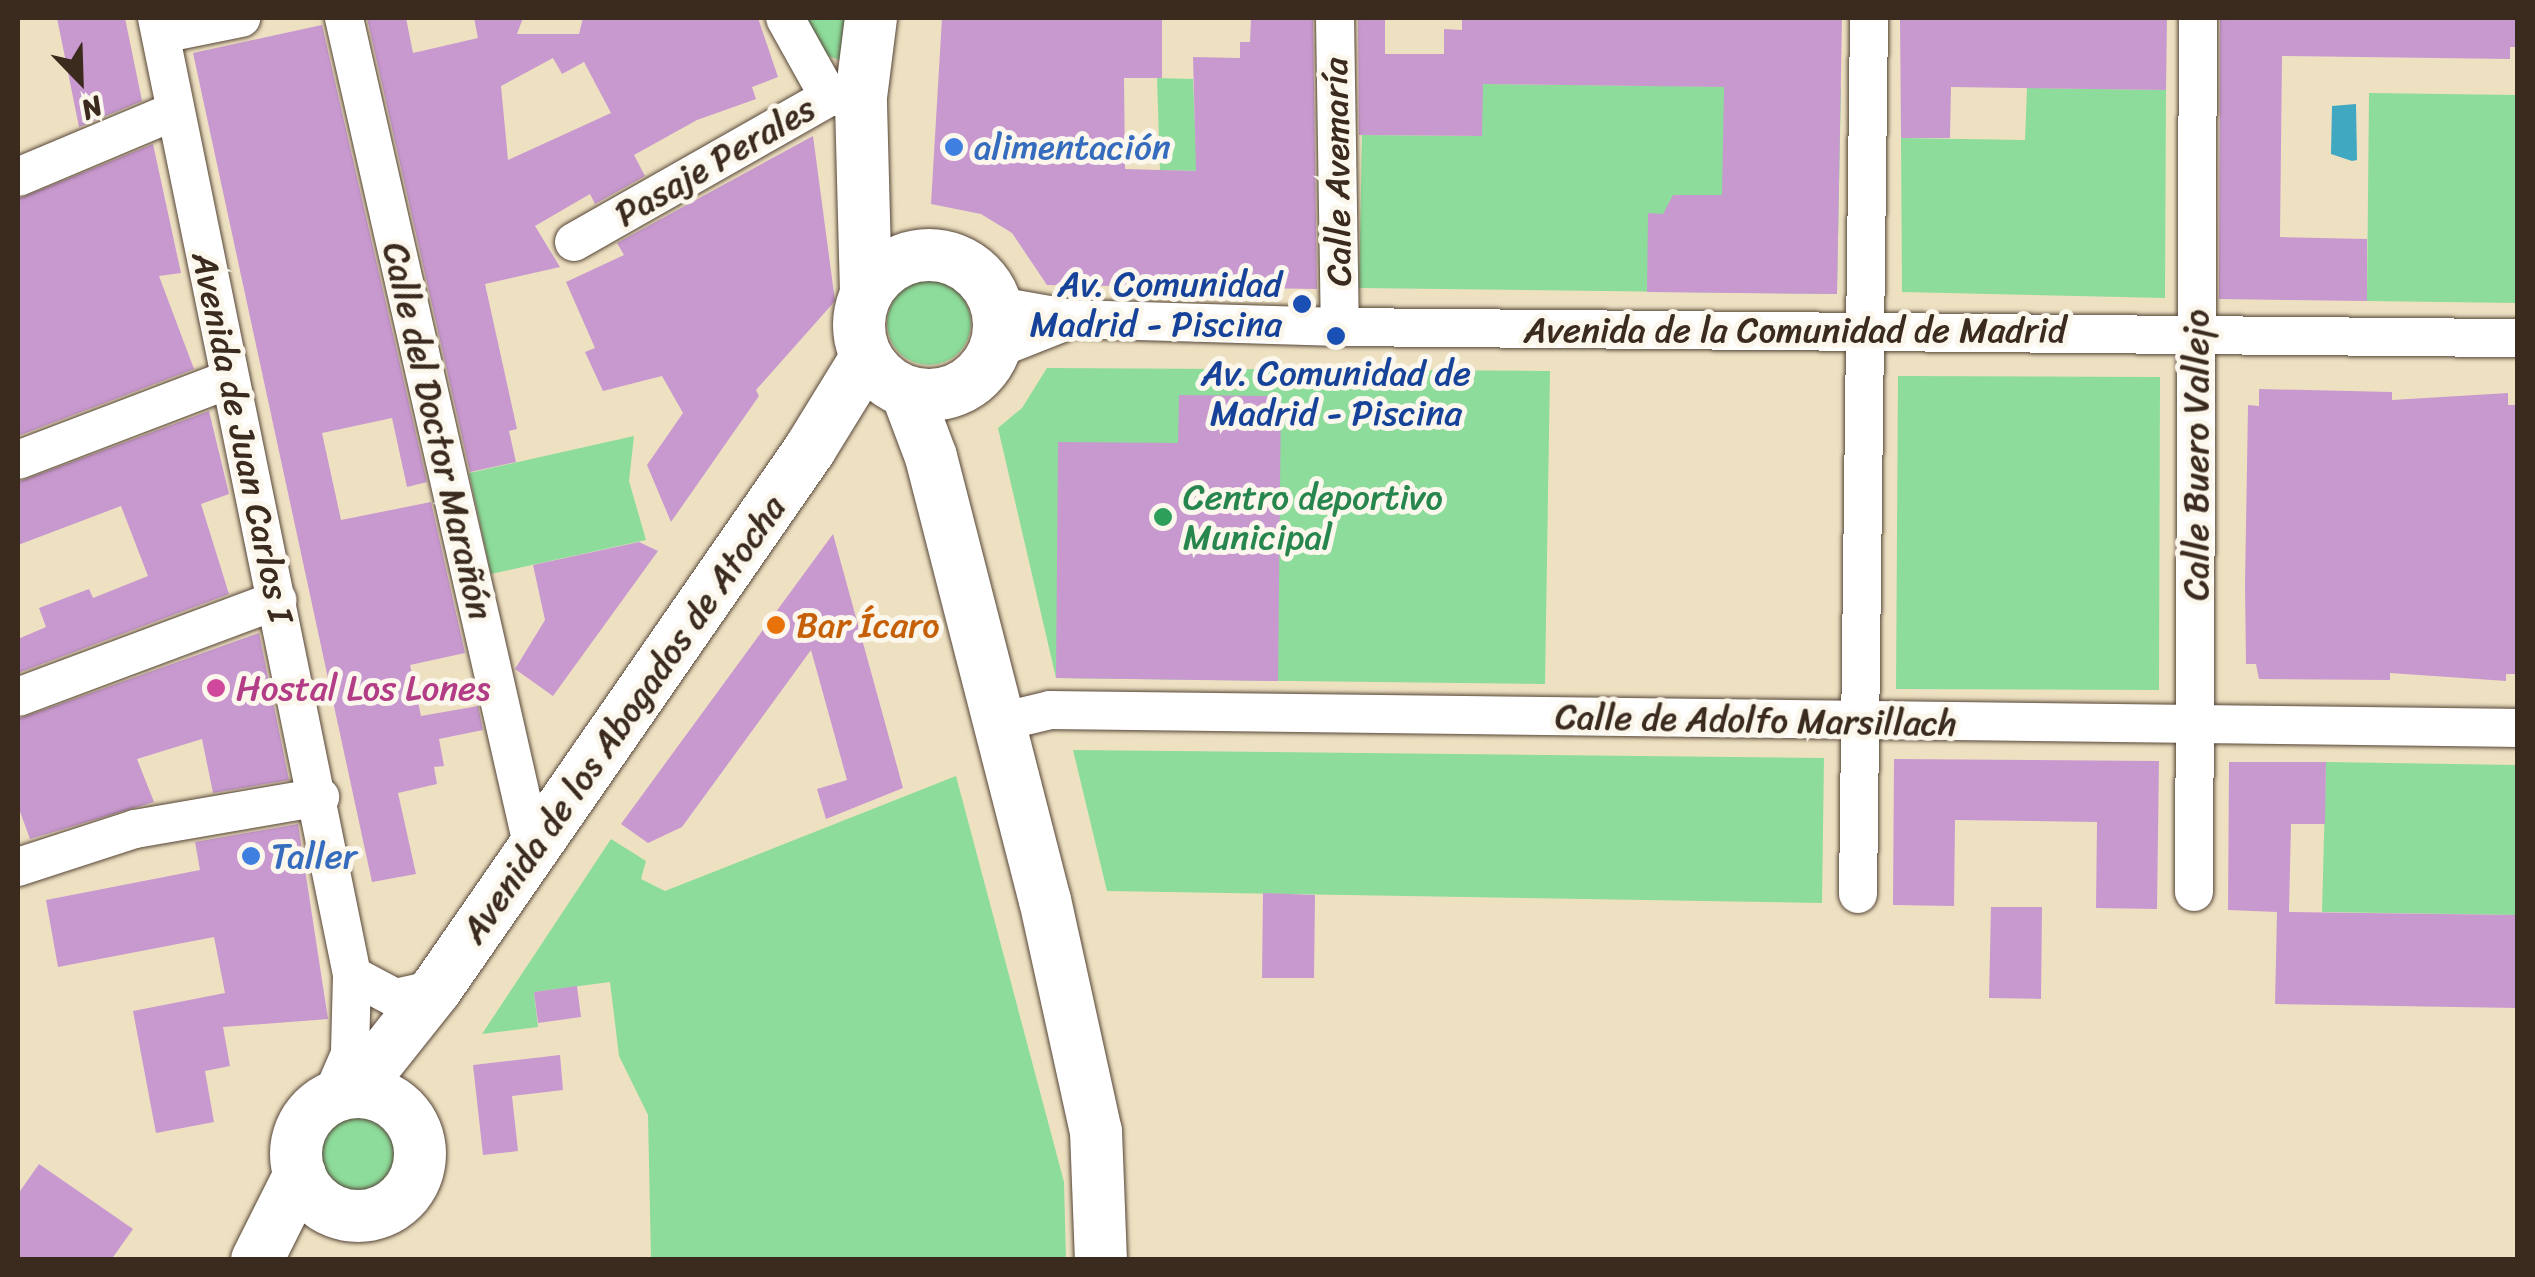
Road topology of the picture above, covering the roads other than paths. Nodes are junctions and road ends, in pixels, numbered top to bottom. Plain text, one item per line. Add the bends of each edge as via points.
1 (241, 18) edge
2 (344, 18) edge
3 (784, 18) edge
4 (871, 18) edge
5 (1335, 18) edge
6 (1869, 18) edge
7 (2198, 18) edge
8 (159, 26) edge
9 (845, 97) junction
10 (175, 112) junction
11 (861, 152) junction
12 (18, 177) edge
13 (574, 242) dead end
14 (928, 254) junction
15 (866, 294) junction
16 (997, 327) junction
17 (1340, 327) junction
18 (1867, 330) junction
19 (2196, 334) junction
20 (2518, 338) edge
21 (230, 379) junction
22 (904, 382) junction
23 (18, 460) edge
24 (276, 600) junction
25 (18, 698) edge
26 (996, 722) junction
27 (1857, 722) junction
28 (2194, 724) junction
29 (2518, 728) edge
30 (320, 797) junction
31 (532, 844) junction
32 (18, 868) edge
33 (2194, 892) dead end
34 (1858, 894) dead end
35 (352, 974) junction
36 (436, 989) junction
37 (343, 1095) junction
38 (410, 1120) junction
39 (315, 1192) junction
40 (257, 1260) edge
41 (270, 1260) edge
42 (1101, 1260) edge

1 - 8 street
2 - 31 street, Calle del Doctor Marañón
3 - 9 street
4 - 9 main road
5 - 17 street, Calle Avemaría
6 - 18 street
7 - 19 street, Calle Buero Vallejo
8 - 10 street, Avenida de Juan Carlos I
9 - 11 main road
9 - 13 street, Pasaje Perales
10 - 12 street
10 - 21 street, Avenida de Juan Carlos I
11 - 14 main road via 896,221
11 - 15 main road
14 - 15 main road via 892,265
14 - 16 main road via 972,269
15 - 22 main road via 858,326
16 - 17 street, Avenida de la Comunidad de Madrid via 1072,320
16 - 22 main road via 986,368
17 - 18 street, Avenida de la Comunidad de Madrid
18 - 19 street, Avenida de la Comunidad de Madrid
18 - 27 street
19 - 20 street, Avenida de la Comunidad de Madrid
19 - 28 street, Calle Buero Vallejo
21 - 23 street
21 - 24 street, Avenida de Juan Carlos I
22 - 26 main road via 931,457
22 - 31 main road, Avenida de los Abogados de Atocha via 810,449
24 - 25 street
24 - 30 street, Avenida de Juan Carlos I
26 - 27 street, Calle de Adolfo Marsillach via 1050,710
26 - 42 main road via 1045,900 1096,1131
27 - 28 street, Calle de Adolfo Marsillach
27 - 34 street
28 - 29 street, Calle de Adolfo Marsillach
28 - 33 street, Calle Buero Vallejo
30 - 32 street via 135,829
30 - 35 street, Avenida de Juan Carlos I
31 - 36 main road, Avenida de los Abogados de Atocha
35 - 36 street via 395,998
35 - 37 street, Avenida de Juan Carlos I
36 - 37 main road, Avenida de los Abogados de Atocha
36 - 38 main road, Avenida de los Abogados de Atocha via 414,1057
37 - 38 main road via 386,1098
37 - 39 main road via 301,1131
38 - 39 main road via 420,1155 409,1190 381,1212
39 - 40 main road
39 - 41 main road

